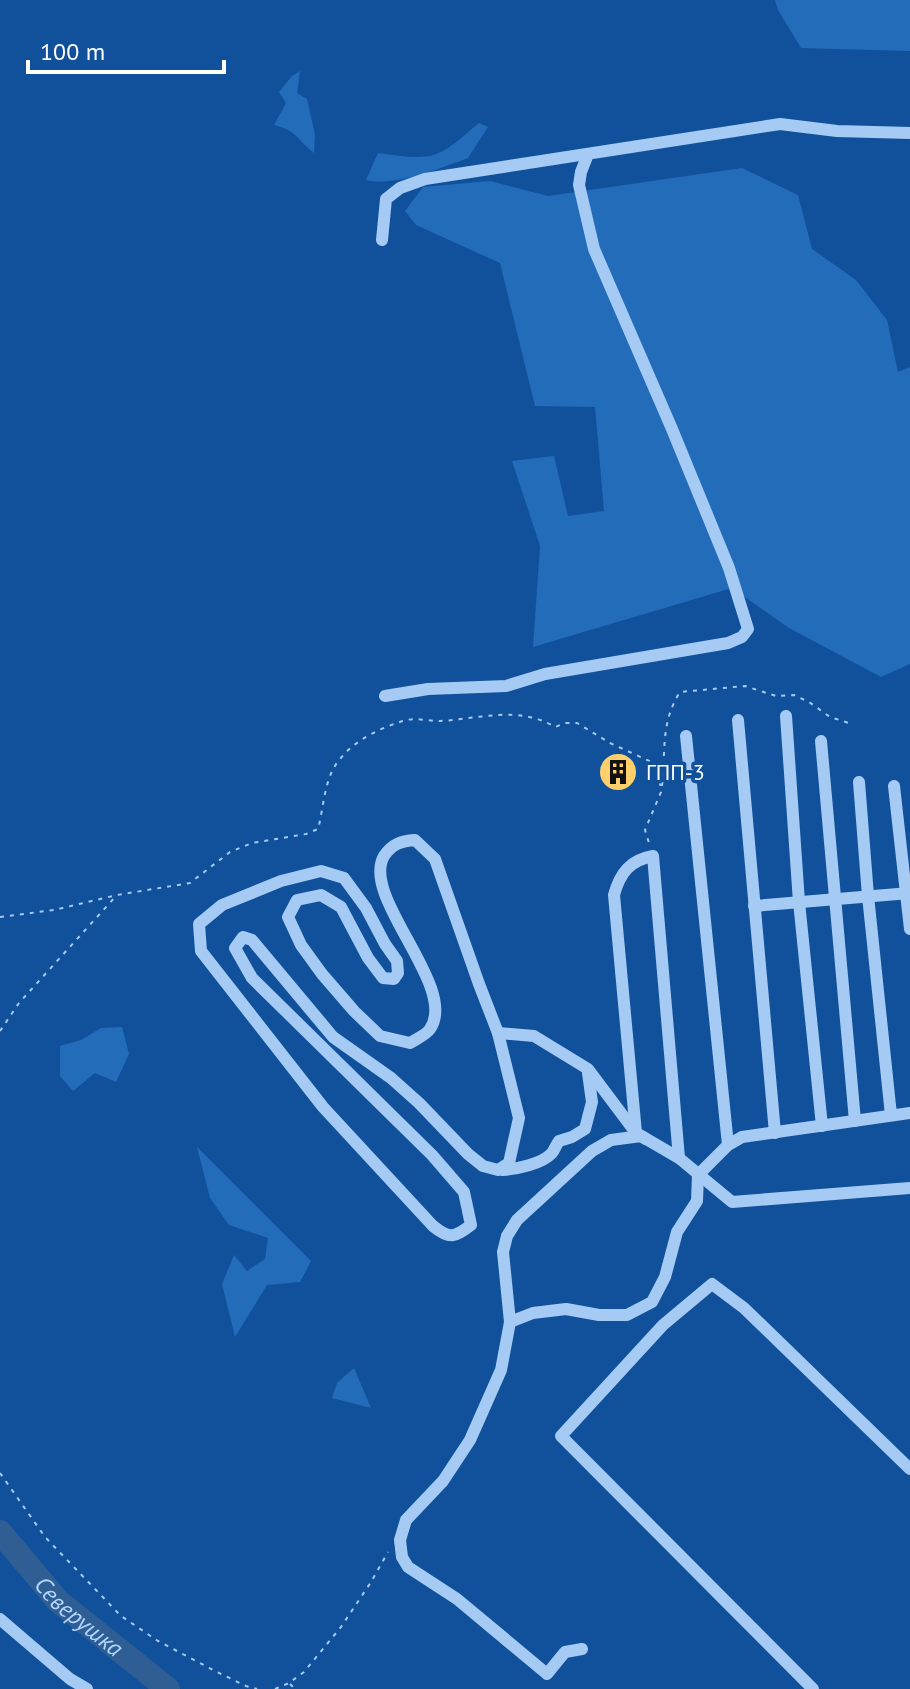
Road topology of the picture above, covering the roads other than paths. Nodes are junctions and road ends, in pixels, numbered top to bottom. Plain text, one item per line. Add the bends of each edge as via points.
1 (910, 133) edge
2 (588, 154) junction
3 (382, 240) dead end
4 (385, 696) dead end
5 (786, 716) dead end
6 (738, 720) dead end
7 (686, 736) dead end
8 (821, 741) dead end
9 (859, 782) dead end
10 (894, 786) dead end
11 (908, 894) edge
12 (868, 896) junction
13 (836, 900) junction
14 (799, 902) junction
15 (754, 906) junction
16 (910, 929) edge
17 (498, 1033) junction
18 (588, 1069) junction
19 (910, 1113) edge
20 (891, 1115) junction
21 (855, 1121) junction
22 (822, 1126) junction
23 (775, 1133) junction
24 (641, 1136) junction
25 (728, 1145) junction
26 (679, 1158) junction
27 (498, 1170) junction
28 (698, 1175) junction
29 (910, 1188) edge
30 (510, 1322) junction
31 (910, 1469) edge
32 (0, 1619) edge
33 (582, 1649) dead end
34 (87, 1689) edge
35 (813, 1689) edge

1 - 2 street via 780,124
2 - 3 street via 425,179 400,188 386,199
2 - 4 street via 579,185 594,249 723,554 748,629 728,643 545,674 506,686
5 - 14 street
6 - 15 street
7 - 25 street
8 - 13 street
9 - 12 street
10 - 11 street
11 - 12 street
11 - 16 street
12 - 13 street
12 - 20 street
13 - 14 street
13 - 21 street
14 - 15 street
14 - 22 street
15 - 23 street
17 - 18 street via 534,1036
17 - 27 street via 519,1118 509,1163
17 - 27 street via 435,859 415,840 390,847 380,865 382,889 432,993 435,1015 430,1030 410,1043 380,1036 354,1011 315,965 288,917 297,900 321,895 341,907 383,978 394,979 397,961 344,878 321,871 281,881 222,905 199,924 201,951 323,1107 433,1226 445,1235 457,1235 471,1225 464,1192 252,978 235,948 243,937 252,940 333,1037 400,1086 468,1154
18 - 24 street
18 - 27 street via 592,1102 585,1129 559,1141 550,1155 535,1163
19 - 20 street
20 - 21 street
21 - 22 street
22 - 23 street
23 - 25 street via 742,1137
24 - 26 street
24 - 26 street via 614,895 628,868 653,856
24 - 30 street via 611,1140 592,1151 517,1220 503,1252
25 - 28 street
26 - 28 street
28 - 29 street via 732,1202
28 - 30 street via 697,1201 677,1232 652,1302 627,1315 566,1309
30 - 33 street via 501,1370 470,1440 443,1481 406,1520 402,1557 408,1567 457,1599 547,1674 565,1652
31 - 35 street via 744,1308 712,1284 663,1325 561,1436
32 - 34 street

